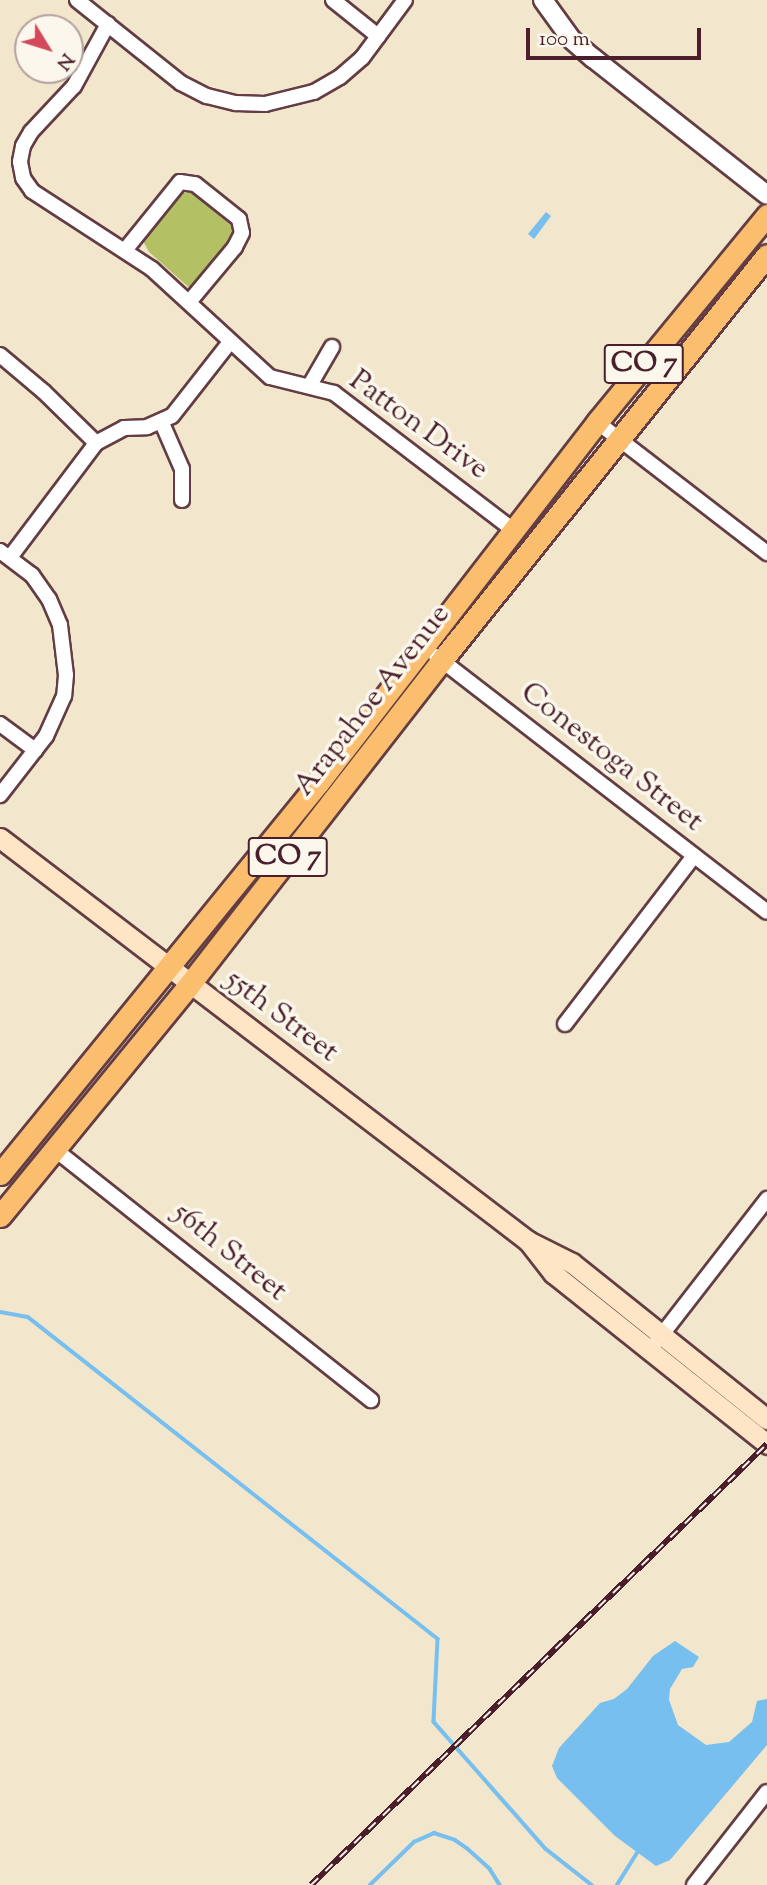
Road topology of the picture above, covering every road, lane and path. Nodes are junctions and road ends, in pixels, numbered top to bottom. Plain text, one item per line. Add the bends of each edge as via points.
1 (77, 0) edge
2 (333, 0) edge
3 (405, 0) edge
4 (543, 0) edge
5 (108, 24) junction
6 (378, 36) junction
7 (767, 195) edge
8 (767, 215) edge
9 (126, 250) junction
10 (767, 255) edge
11 (190, 301) junction
12 (230, 342) junction
13 (332, 347) dead end
14 (0, 355) edge
15 (310, 386) junction
16 (597, 422) junction
17 (162, 423) junction
18 (618, 438) junction
19 (96, 443) junction
20 (182, 500) dead end
21 (513, 530) junction
22 (5, 553) edge
23 (767, 553) edge
24 (424, 647) junction
25 (442, 660) junction
26 (0, 724) edge
27 (35, 750) junction
28 (0, 795) edge
29 (0, 838) edge
30 (694, 856) junction
31 (767, 912) edge
32 (168, 969) junction
33 (189, 985) junction
34 (565, 1024) dead end
35 (53, 1148) junction
36 (0, 1174) edge
37 (767, 1199) edge
38 (0, 1216) edge
39 (528, 1241) junction
40 (662, 1334) junction
41 (649, 1350) junction
42 (371, 1400) dead end
43 (767, 1419) edge
44 (767, 1444) edge
45 (767, 1792) edge
46 (694, 1885) edge

1 - 5 street
2 - 6 street
3 - 6 street
4 - 7 street via 572,40
5 - 6 street via 181,83 236,103 265,104 314,92 362,58
5 - 9 street, Patton Drive via 74,86 31,132 20,162 32,191
8 - 16 main road, Arapahoe Avenue / CO 7
9 - 11 street, Patton Drive
9 - 11 street via 180,182 195,184 239,219 242,233 235,247
10 - 18 main road, Arapahoe Avenue / CO 7
11 - 12 street, Patton Drive
12 - 15 street, Patton Drive via 270,377
12 - 17 street
13 - 15 street
14 - 19 street
15 - 21 street, Patton Drive via 334,393 355,407
16 - 18 street
16 - 21 main road, Arapahoe Avenue / CO 7
17 - 19 street via 124,428
17 - 20 street via 182,469
18 - 23 street
18 - 25 main road, Arapahoe Avenue / CO 7
19 - 22 street
21 - 24 main road, Arapahoe Avenue / CO 7
22 - 27 street via 32,575 49,599 65,646 64,696
24 - 25 street, Conestoga Street
24 - 32 main road, Arapahoe Avenue / CO 7
25 - 30 street, Conestoga Street
25 - 33 main road, Arapahoe Avenue / CO 7
26 - 27 street
27 - 28 street
29 - 32 main road, 55th Street
30 - 31 street, Conestoga Street
30 - 34 street
32 - 33 main road, 55th Street
32 - 36 main road, Arapahoe Avenue / CO 7
33 - 35 main road, Arapahoe Avenue / CO 7
33 - 39 main road, 55th Street
35 - 38 main road, Arapahoe Avenue / CO 7
35 - 42 street, 56th Street
37 - 40 street
39 - 40 main road, 55th Street via 572,1263
39 - 41 main road, 55th Street via 553,1273
40 - 41 street
40 - 43 main road, 55th Street
41 - 44 main road, 55th Street
45 - 46 street

